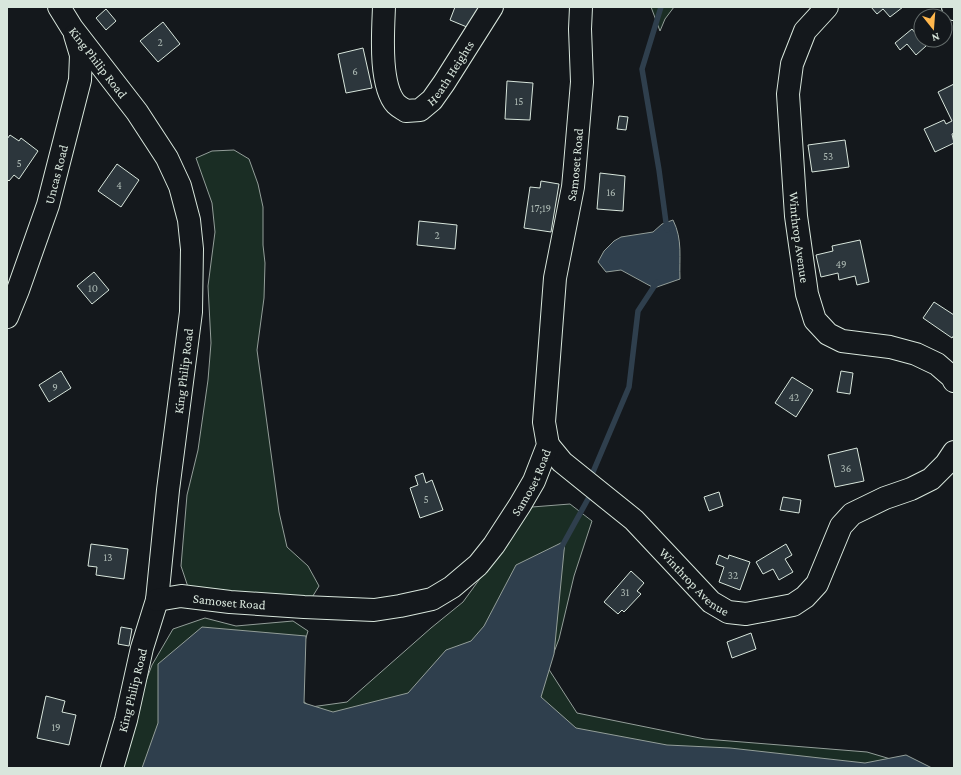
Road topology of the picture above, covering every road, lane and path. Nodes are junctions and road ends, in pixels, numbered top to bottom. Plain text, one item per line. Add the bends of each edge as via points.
1 (59, 7) edge
2 (384, 7) edge
3 (492, 7) edge
4 (581, 7) edge
5 (827, 7) edge
6 (72, 28) junction
7 (7, 317) edge
8 (954, 381) edge
9 (548, 445) junction
10 (954, 452) edge
11 (156, 600) junction
12 (112, 768) edge

1 - 6 street, King Philip Road
2 - 3 street, Heath Heights via 384,72 389,92 396,104 406,111 420,110 432,100
4 - 9 street, Samoset Road via 582,82 573,187 555,278 544,422
5 - 8 street, Winthrop Avenue via 805,31 792,64 788,94 796,216 807,294 815,320 828,334 842,341 890,347 916,354 937,364 952,376
6 - 7 street, Uncas Road via 81,55 80,80 48,204
6 - 11 street, King Philip Road via 137,112 167,158 180,186 189,220 192,249 191,312
9 - 10 street, Winthrop Avenue via 562,462 634,520 711,602 728,612 746,614 793,605 805,596 817,584 841,526 852,514 930,479
9 - 11 street, Samoset Road via 534,481 494,545 478,565 452,587 432,599 374,610 260,604 181,596
11 - 12 street, King Philip Road

